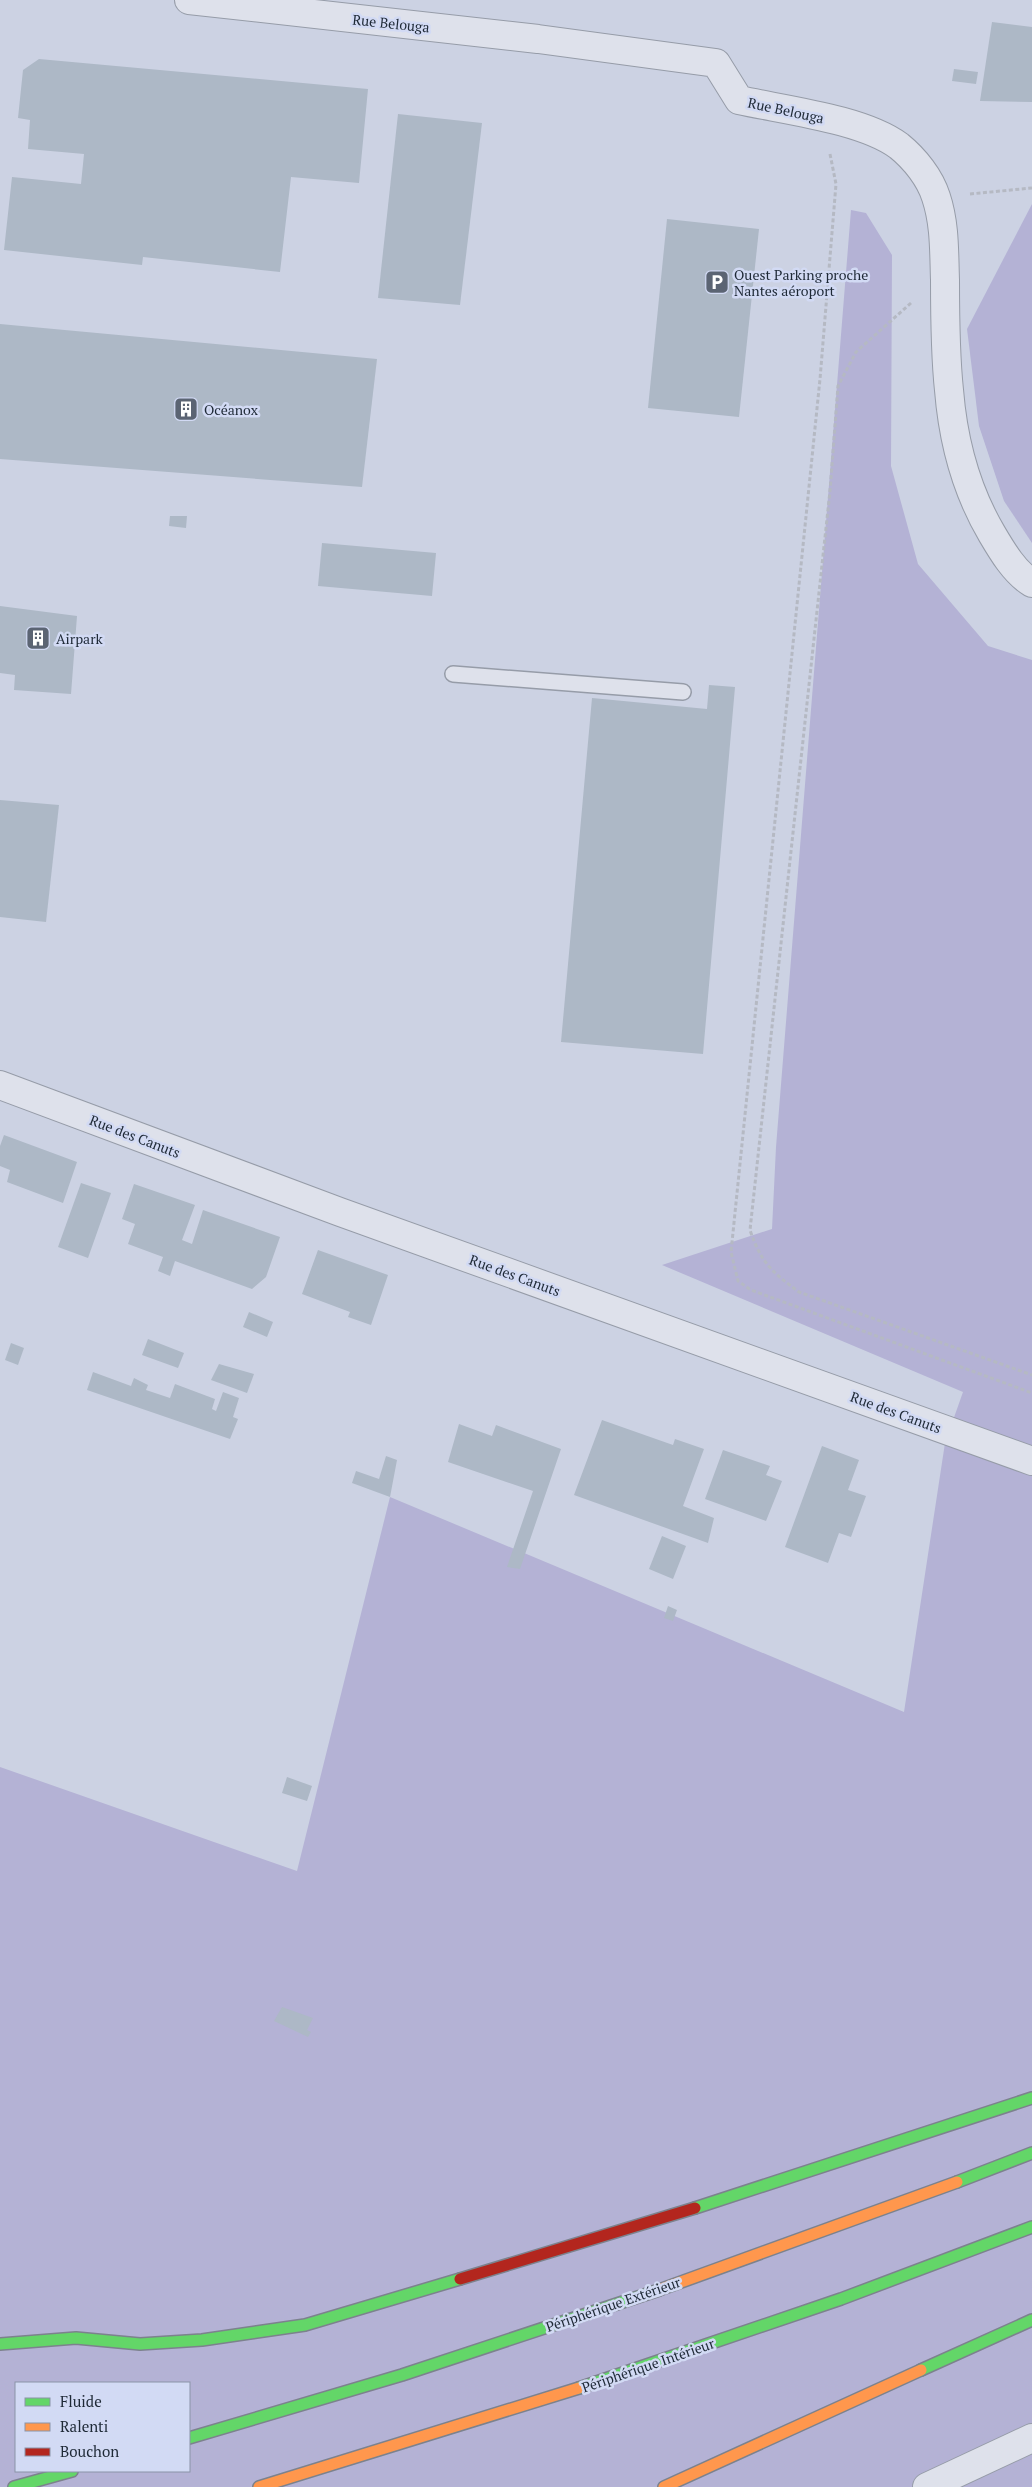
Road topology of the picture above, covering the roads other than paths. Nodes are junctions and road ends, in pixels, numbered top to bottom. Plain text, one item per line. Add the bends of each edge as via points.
1 (189, 0) edge
2 (1032, 583) edge
3 (453, 674) dead end
4 (683, 692) dead end
5 (0, 1085) edge
6 (1032, 1460) edge
7 (1032, 2098) edge
8 (1032, 2153) edge
9 (1032, 2227) edge
10 (1032, 2320) edge
11 (0, 2344) edge
12 (190, 2438) edge
13 (1032, 2438) edge
14 (68, 2472) edge
15 (14, 2487) edge
16 (259, 2487) edge
17 (664, 2487) edge
18 (926, 2487) edge

1 - 2 street, Rue Belouga via 716,62 739,100 824,118 871,132 898,146 929,180 937,198 944,231 948,390 965,475 980,513 999,544 1024,578
3 - 4 lane
5 - 6 street, Rue des Canuts via 340,1212
7 - 11 highway via 627,2230 305,2325 202,2340 140,2344 76,2338
8 - 12 highway, Périphérique Extérieur via 774,2250 633,2298
9 - 16 highway, Périphérique Intérieur via 584,2387
10 - 17 highway
13 - 18 street
14 - 15 highway

